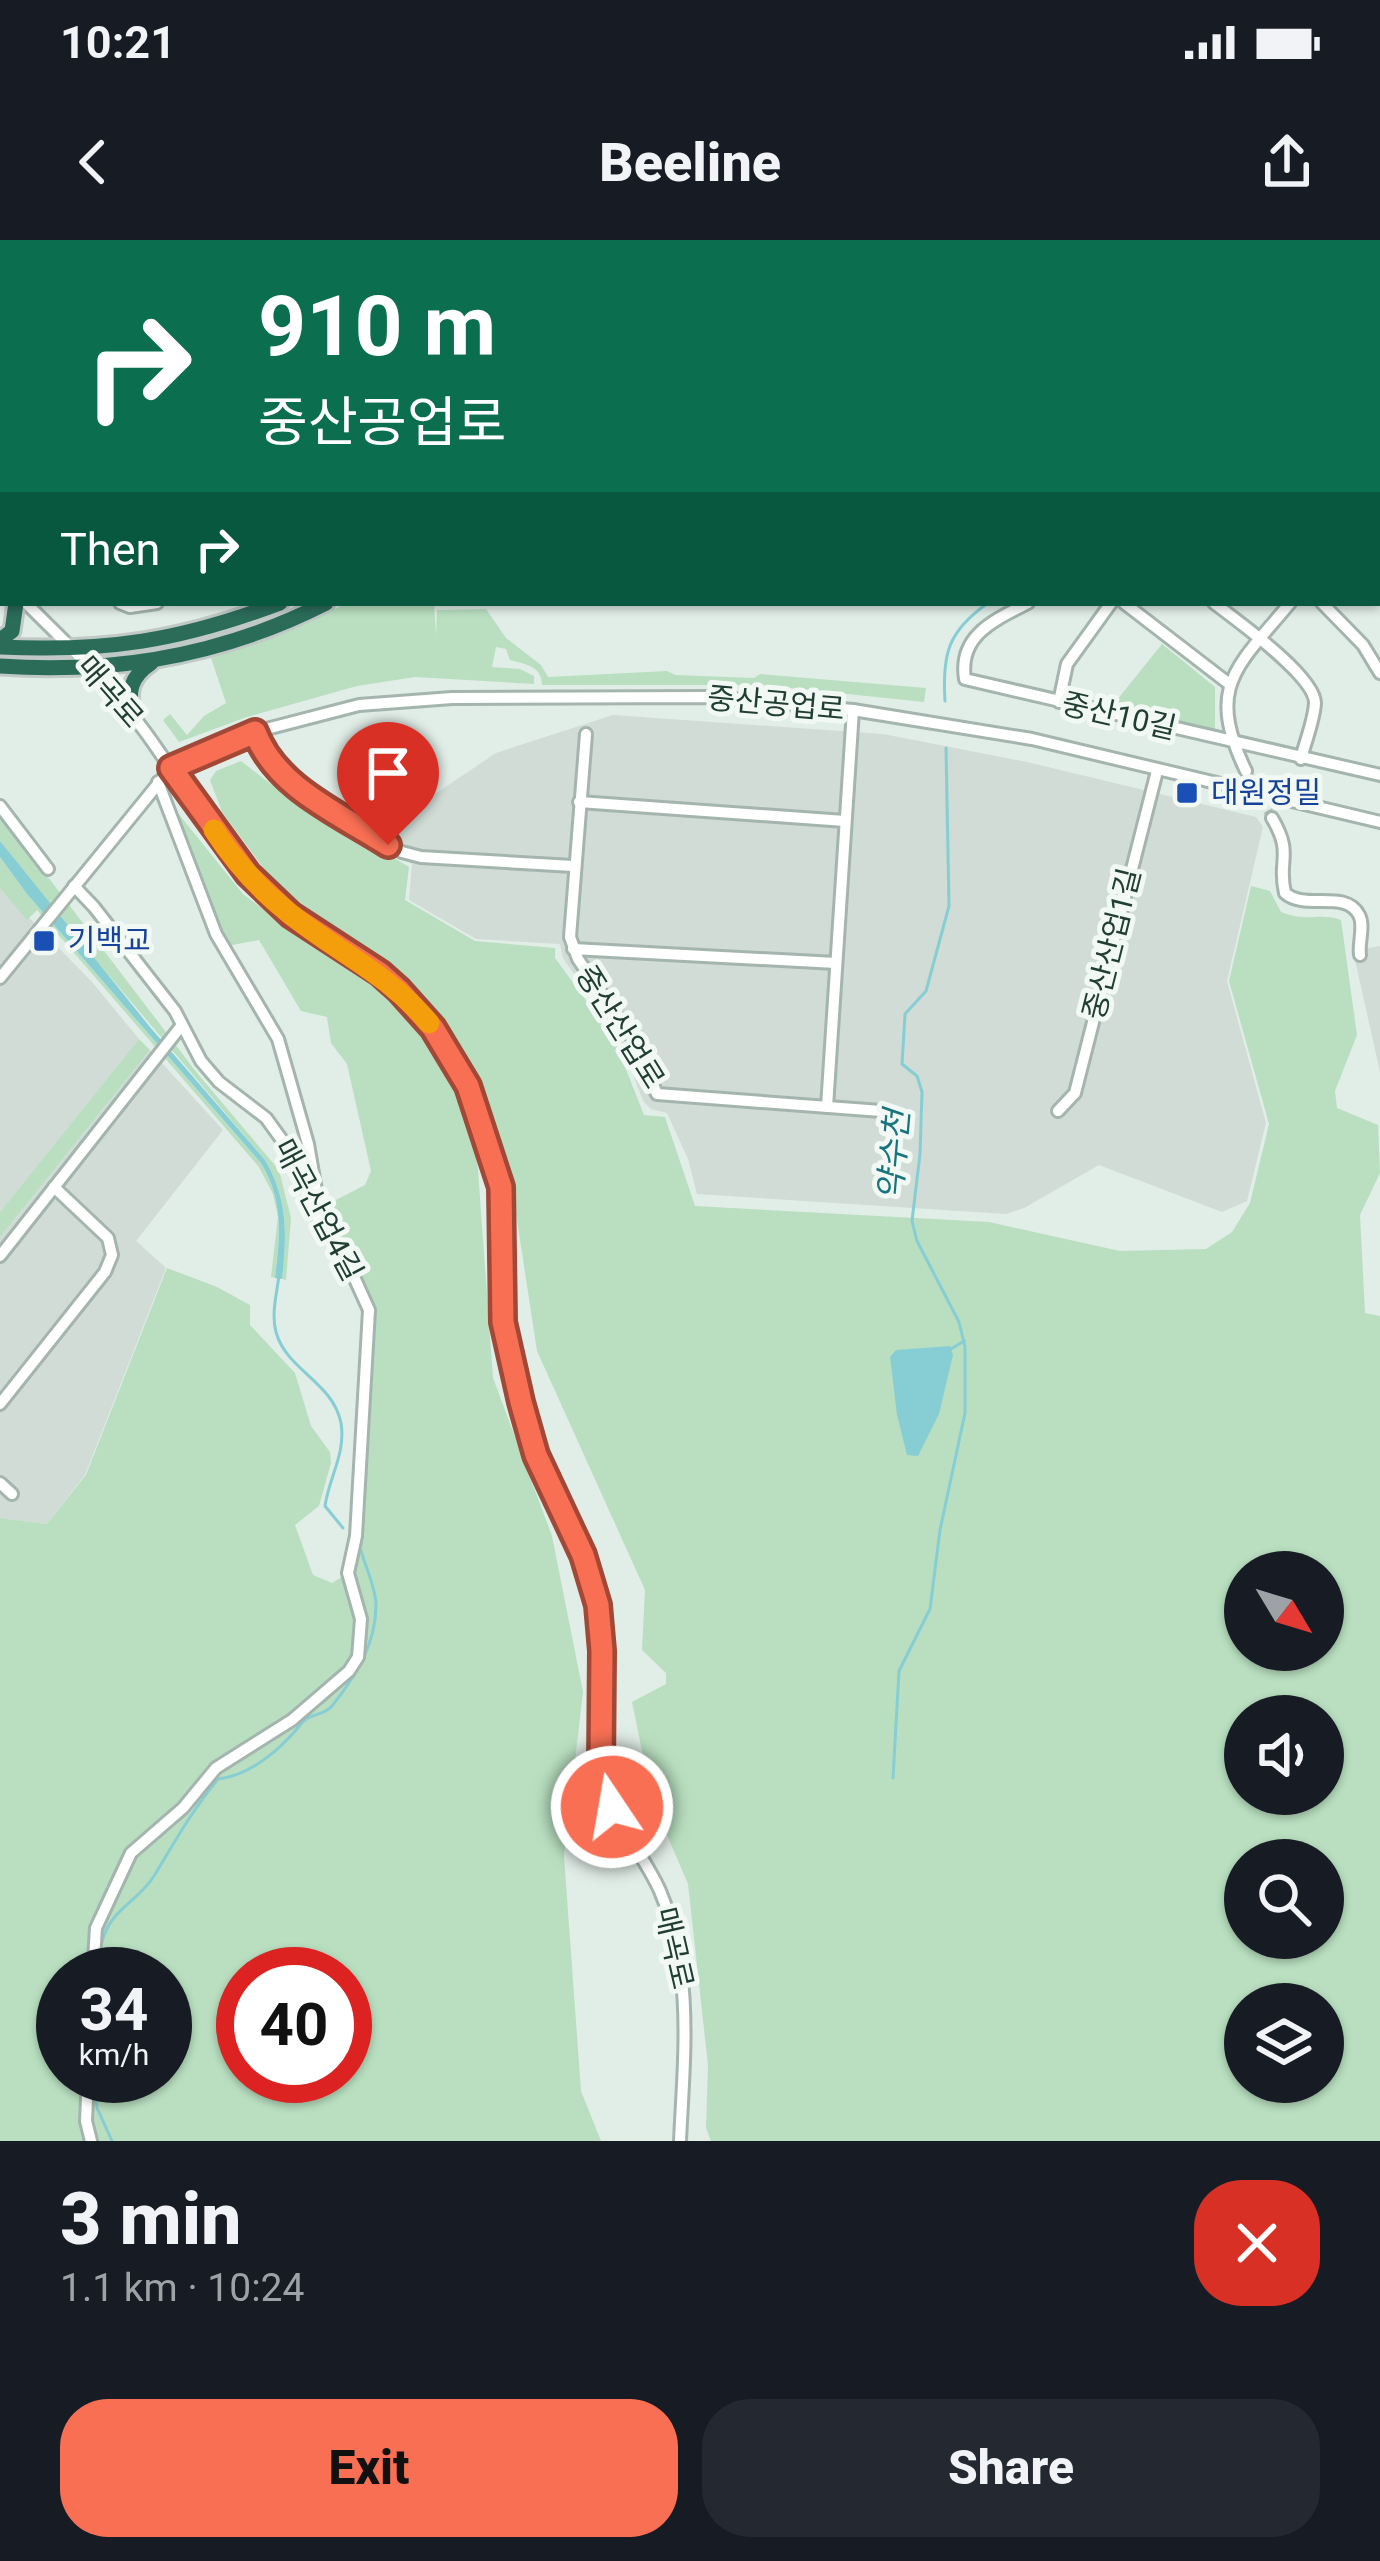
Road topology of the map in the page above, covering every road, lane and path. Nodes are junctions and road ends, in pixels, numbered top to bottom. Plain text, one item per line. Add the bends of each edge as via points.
1 (16, 606) edge
2 (29, 606) edge
3 (270, 606) edge
4 (319, 606) edge
5 (1023, 606) edge
6 (1109, 606) edge
7 (1128, 606) edge
8 (1218, 606) edge
9 (1288, 606) edge
10 (1325, 606) edge
11 (1260, 640) junction
12 (0, 644) edge
13 (74, 651) junction
14 (154, 661) junction
15 (0, 666) edge
16 (90, 668) junction
17 (1380, 673) edge
18 (1228, 683) junction
19 (1059, 702) junction
20 (853, 710) junction
21 (133, 716) junction
22 (255, 732) junction
23 (586, 734) dead end
24 (1231, 741) junction
25 (1301, 759) junction
26 (171, 768) junction
27 (1156, 770) junction
28 (1246, 771) tunnel mouth
29 (1380, 775) edge
30 (158, 782) junction
31 (579, 802) junction
32 (0, 806) edge
33 (1272, 818) tunnel mouth
34 (845, 821) junction
35 (1380, 822) edge
36 (573, 866) junction
37 (47, 869) dead end
38 (70, 891) junction
39 (572, 949) junction
40 (1360, 955) dead end
41 (836, 964) junction
42 (0, 978) edge
43 (179, 1029) junction
44 (827, 1107) junction
45 (880, 1111) dead end
46 (1058, 1111) dead end
47 (54, 1187) junction
48 (322, 1228) junction
49 (0, 1256) edge
50 (0, 1404) edge
51 (0, 1483) edge
52 (12, 1494) dead end
53 (94, 1947) edge
54 (87, 2103) edge
55 (91, 2141) edge
56 (680, 2141) edge

1 - 12 highway via 12,631
2 - 13 street, 매곡로
3 - 13 highway via 143,643
4 - 14 highway via 242,638
5 - 19 street, 중산10길 via 977,633 964,673 970,682
6 - 19 street via 1067,664
7 - 18 street
8 - 11 street
9 - 11 street
10 - 17 street
11 - 18 street
11 - 25 street via 1315,698
12 - 13 highway
13 - 16 street, 매곡로
14 - 16 highway
14 - 21 highway via 134,677
15 - 16 highway
16 - 21 street, 매곡로
18 - 24 street
19 - 24 street, 중산10길
20 - 22 street, 중산공업로 via 710,697 433,699 332,710
20 - 27 street, 중산공업로 via 983,728
20 - 34 street
21 - 26 street, 매곡로
22 - 26 street, 중산공업로
22 - 36 street via 291,783 402,852
23 - 31 street, 중산산업로
24 - 25 street, 중산10길
24 - 28 street
25 - 29 street, 중산10길
26 - 30 street
26 - 56 street, 매곡로 via 260,887 417,1009 458,1067 483,1126 501,1187 503,1322 517,1385 602,1625 601,1767 612,1807 661,1894 681,1960 687,2006
27 - 35 street, 중산공업로
27 - 46 street, 중산산업1길 via 1075,1093
30 - 38 street
30 - 48 street via 216,934 278,1039
31 - 34 street
31 - 36 street, 중산산업로
32 - 37 street
33 - 40 street via 1286,846 1286,893 1302,903 1354,909
34 - 41 street
36 - 39 street, 중산산업로
38 - 42 street
38 - 43 street, 매곡산업4길 via 94,907
39 - 41 street
39 - 44 street, 중산산업로 via 634,1041 657,1094
41 - 44 street
43 - 47 street
43 - 48 street, 매곡산업4길 via 295,1158
44 - 45 street, 중산산업로
47 - 49 street
47 - 50 street via 108,1238 112,1255
48 - 53 street, 매곡산업4길 via 369,1310 348,1573 361,1619 358,1657 292,1720 216,1768 130,1853
51 - 52 street
54 - 55 street

